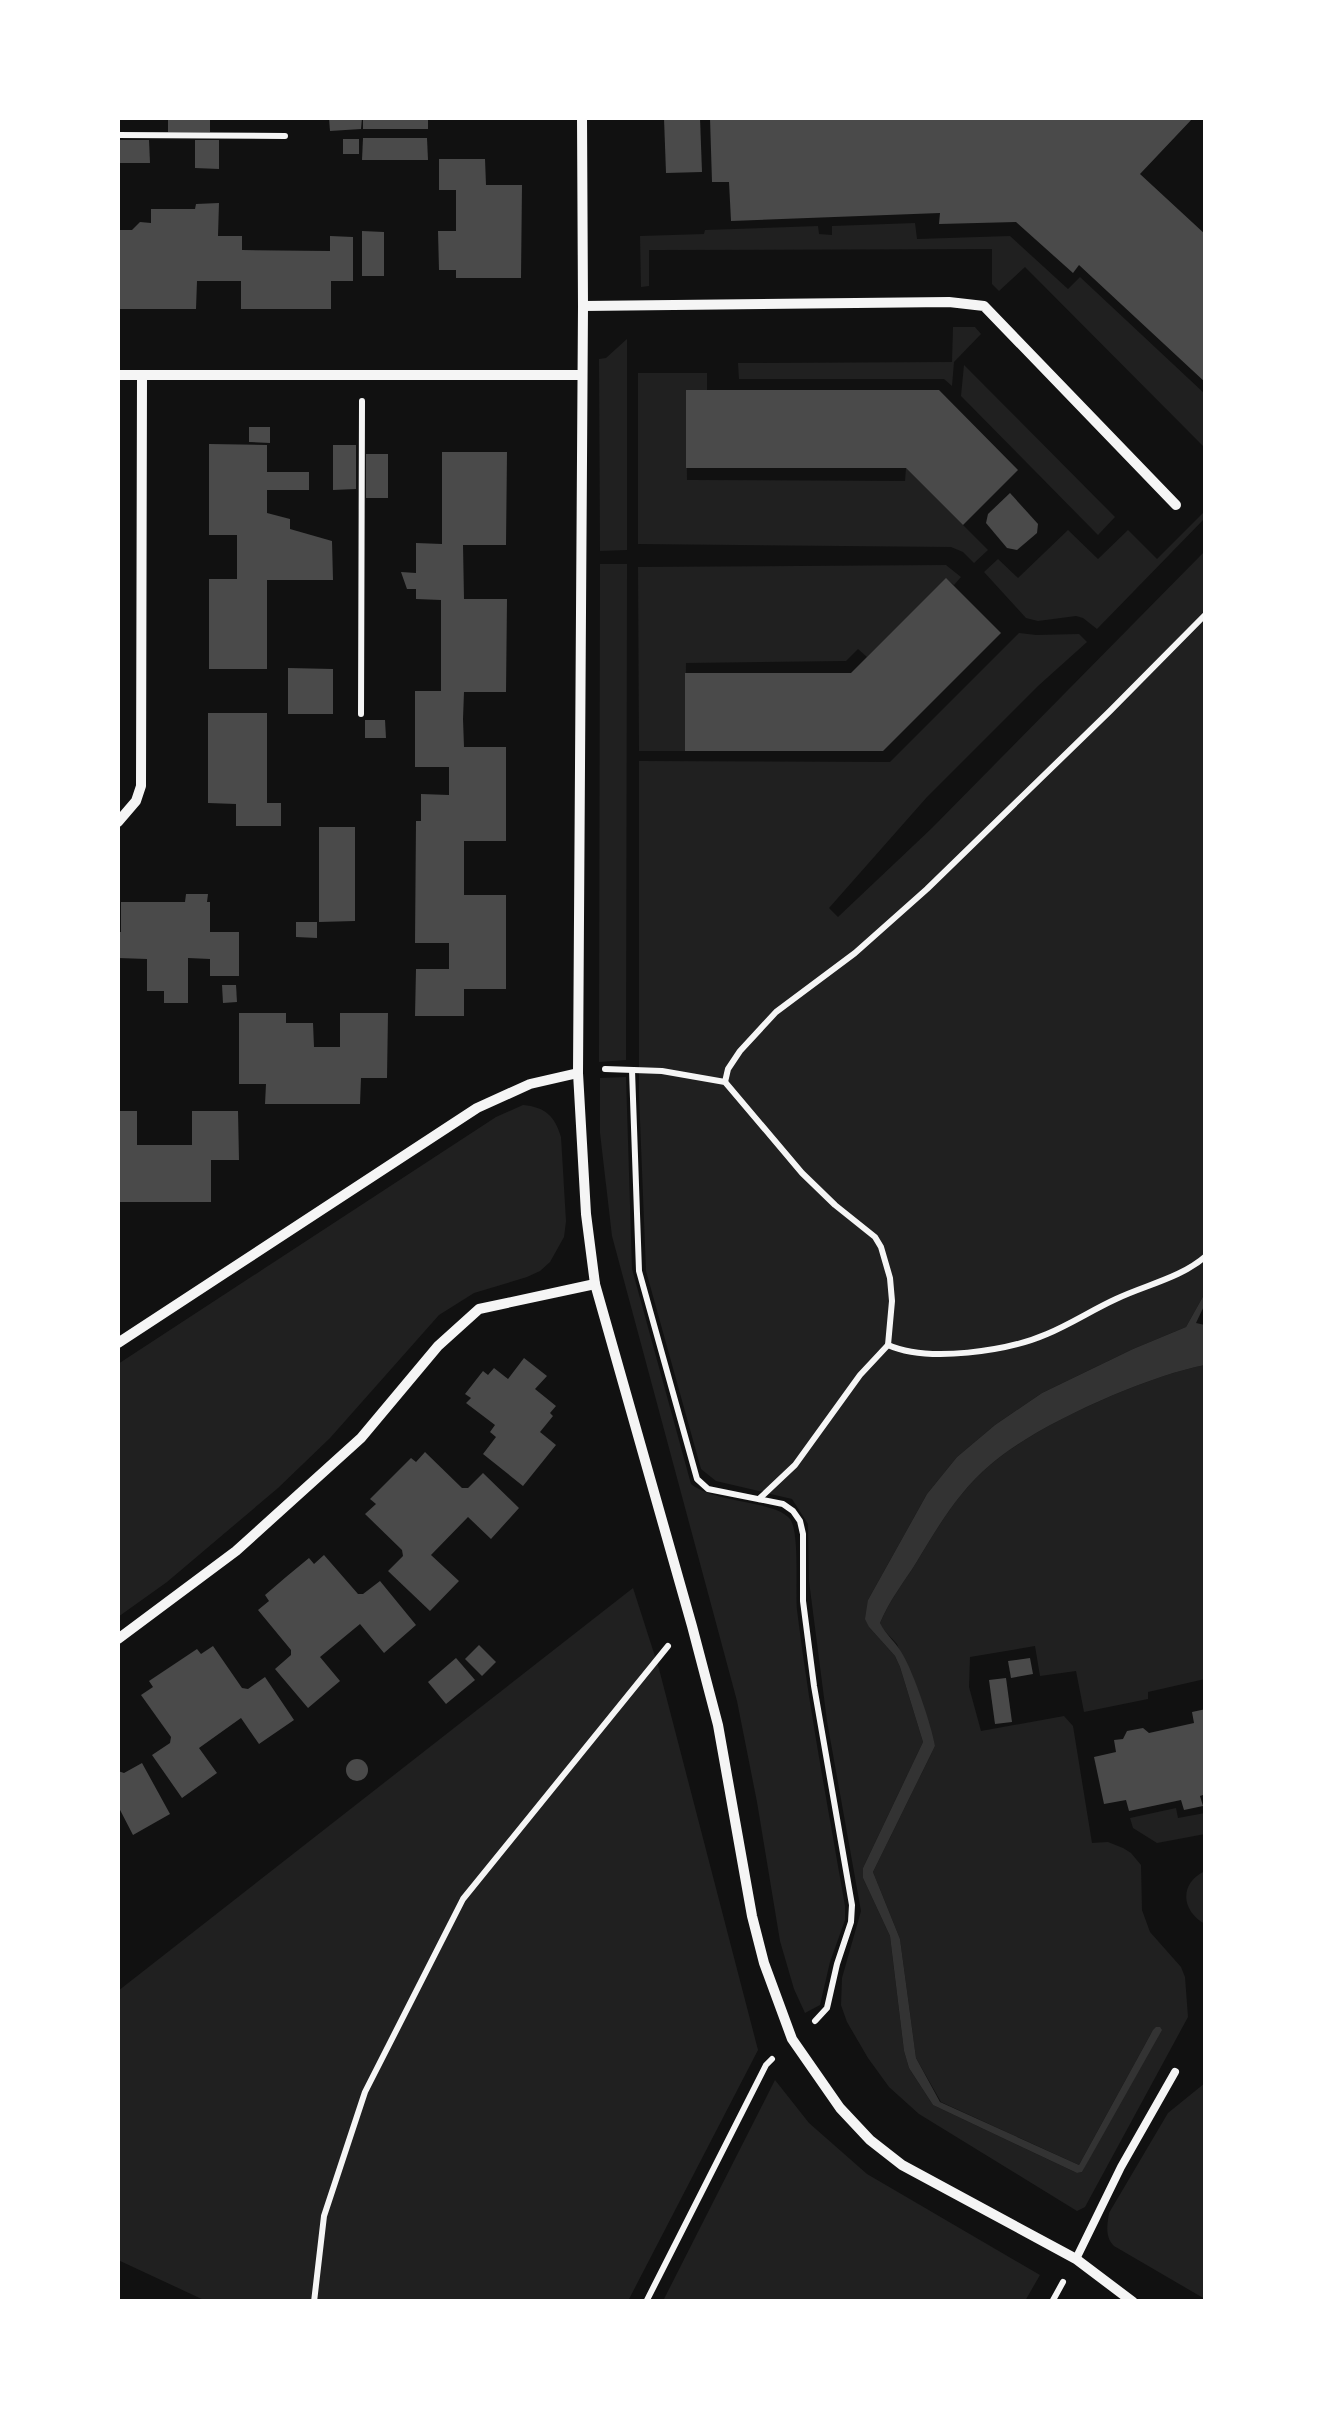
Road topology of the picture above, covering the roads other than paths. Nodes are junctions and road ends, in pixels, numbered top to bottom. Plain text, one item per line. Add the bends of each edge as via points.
1 (582, 118) edge
2 (583, 306) junction
3 (118, 375) edge
4 (582, 375) junction
5 (142, 376) junction
6 (1176, 504) dead end
7 (118, 822) edge
8 (578, 1073) junction
9 (595, 1284) junction
10 (118, 1343) edge
11 (118, 1638) edge
12 (1175, 2072) dead end
13 (1076, 2259) junction
14 (1133, 2302) edge

1 - 2 street
2 - 4 street
2 - 6 street via 984,306
3 - 5 street
4 - 5 street
4 - 8 street
5 - 7 street via 141,786
8 - 9 street
8 - 10 street via 506,1092 476,1108
9 - 11 street via 479,1309 438,1346 361,1438 236,1551
9 - 13 street via 718,1725 764,1963 792,2039 840,2108 902,2165
12 - 13 lane
13 - 14 street

